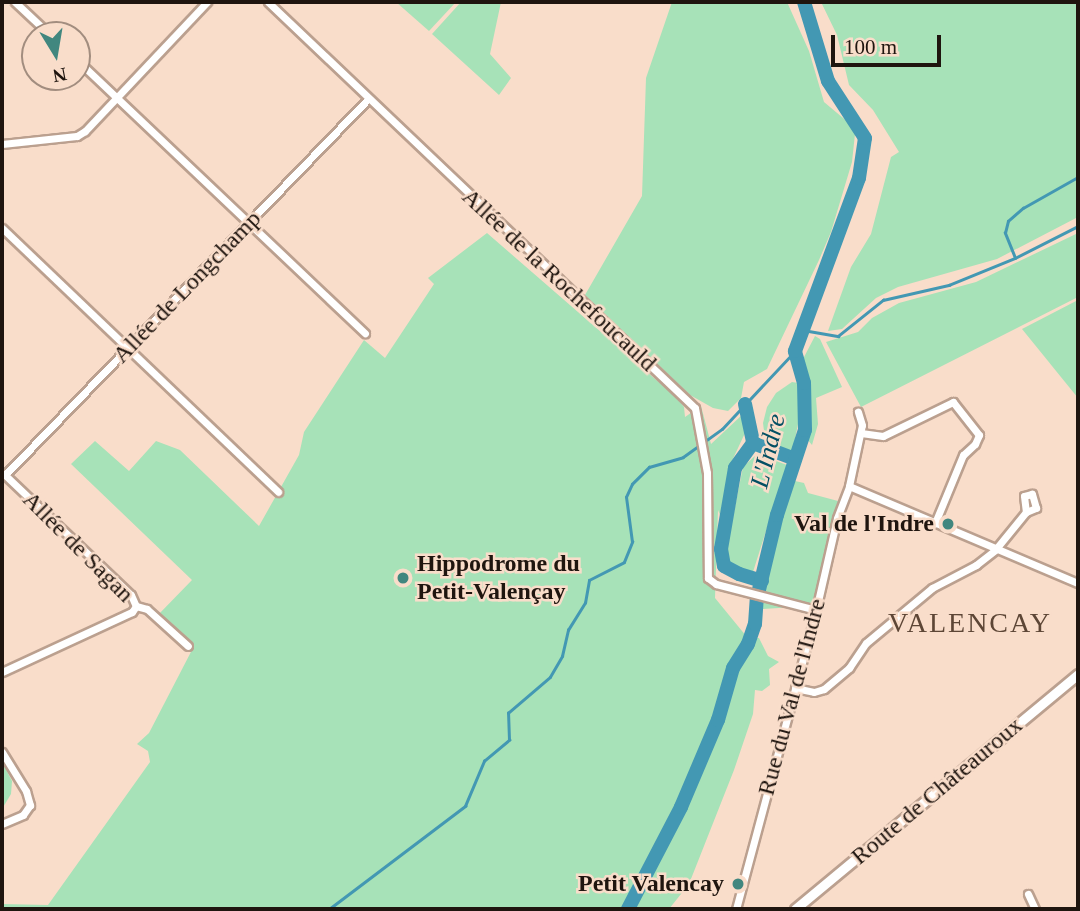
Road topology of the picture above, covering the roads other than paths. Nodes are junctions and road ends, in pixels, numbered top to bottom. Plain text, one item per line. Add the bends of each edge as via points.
1 (15, 2) edge
2 (206, 2) edge
3 (268, 2) edge
4 (35, 21) edge
5 (91, 73) edge
6 (115, 96) junction
7 (369, 98) junction
8 (2, 144) edge
9 (247, 223) junction
10 (2, 228) edge
11 (365, 333) dead end
12 (127, 350) junction
13 (858, 412) dead end
14 (861, 433) junction
15 (3, 474) edge
16 (849, 485) junction
17 (278, 492) dead end
18 (1026, 512) dead end
19 (934, 523) junction
20 (995, 550) junction
21 (1078, 583) edge
22 (136, 606) junction
23 (816, 610) junction
24 (188, 646) dead end
25 (2, 672) edge
26 (1078, 674) edge
27 (795, 688) junction
28 (2, 752) edge
29 (2, 824) edge
30 (1028, 894) dead end
31 (736, 909) edge
32 (795, 909) edge
33 (1035, 909) edge

1 - 4 street
2 - 6 street
3 - 7 street, Allée de la Rochefoucauld
5 - 6 street
6 - 8 street via 77,136
6 - 9 street
7 - 9 street, Allée de Longchamp
7 - 23 street, Allée de la Rochefoucauld via 695,408 707,473 708,578
9 - 11 street
9 - 12 street, Allée de Longchamp
10 - 12 street
12 - 15 street, Allée de Longchamp
12 - 17 street
13 - 14 street, Rue du Val de l'Indre
14 - 16 street, Rue du Val de l'Indre
14 - 19 street via 883,436 953,402 979,435 964,455
15 - 22 street, Allée de Sagan via 131,595
16 - 19 street
16 - 23 street, Rue du Val de l'Indre
18 - 20 street
19 - 20 street
20 - 21 street
20 - 27 street via 932,588 866,643 849,668 824,689
22 - 24 street, Allée de Sagan via 147,609
22 - 25 street
23 - 27 street, Rue du Val de l'Indre
26 - 32 street, Route de Châteauroux
27 - 31 street, Rue du Val de l'Indre
28 - 29 street via 30,805 23,815
30 - 33 street

